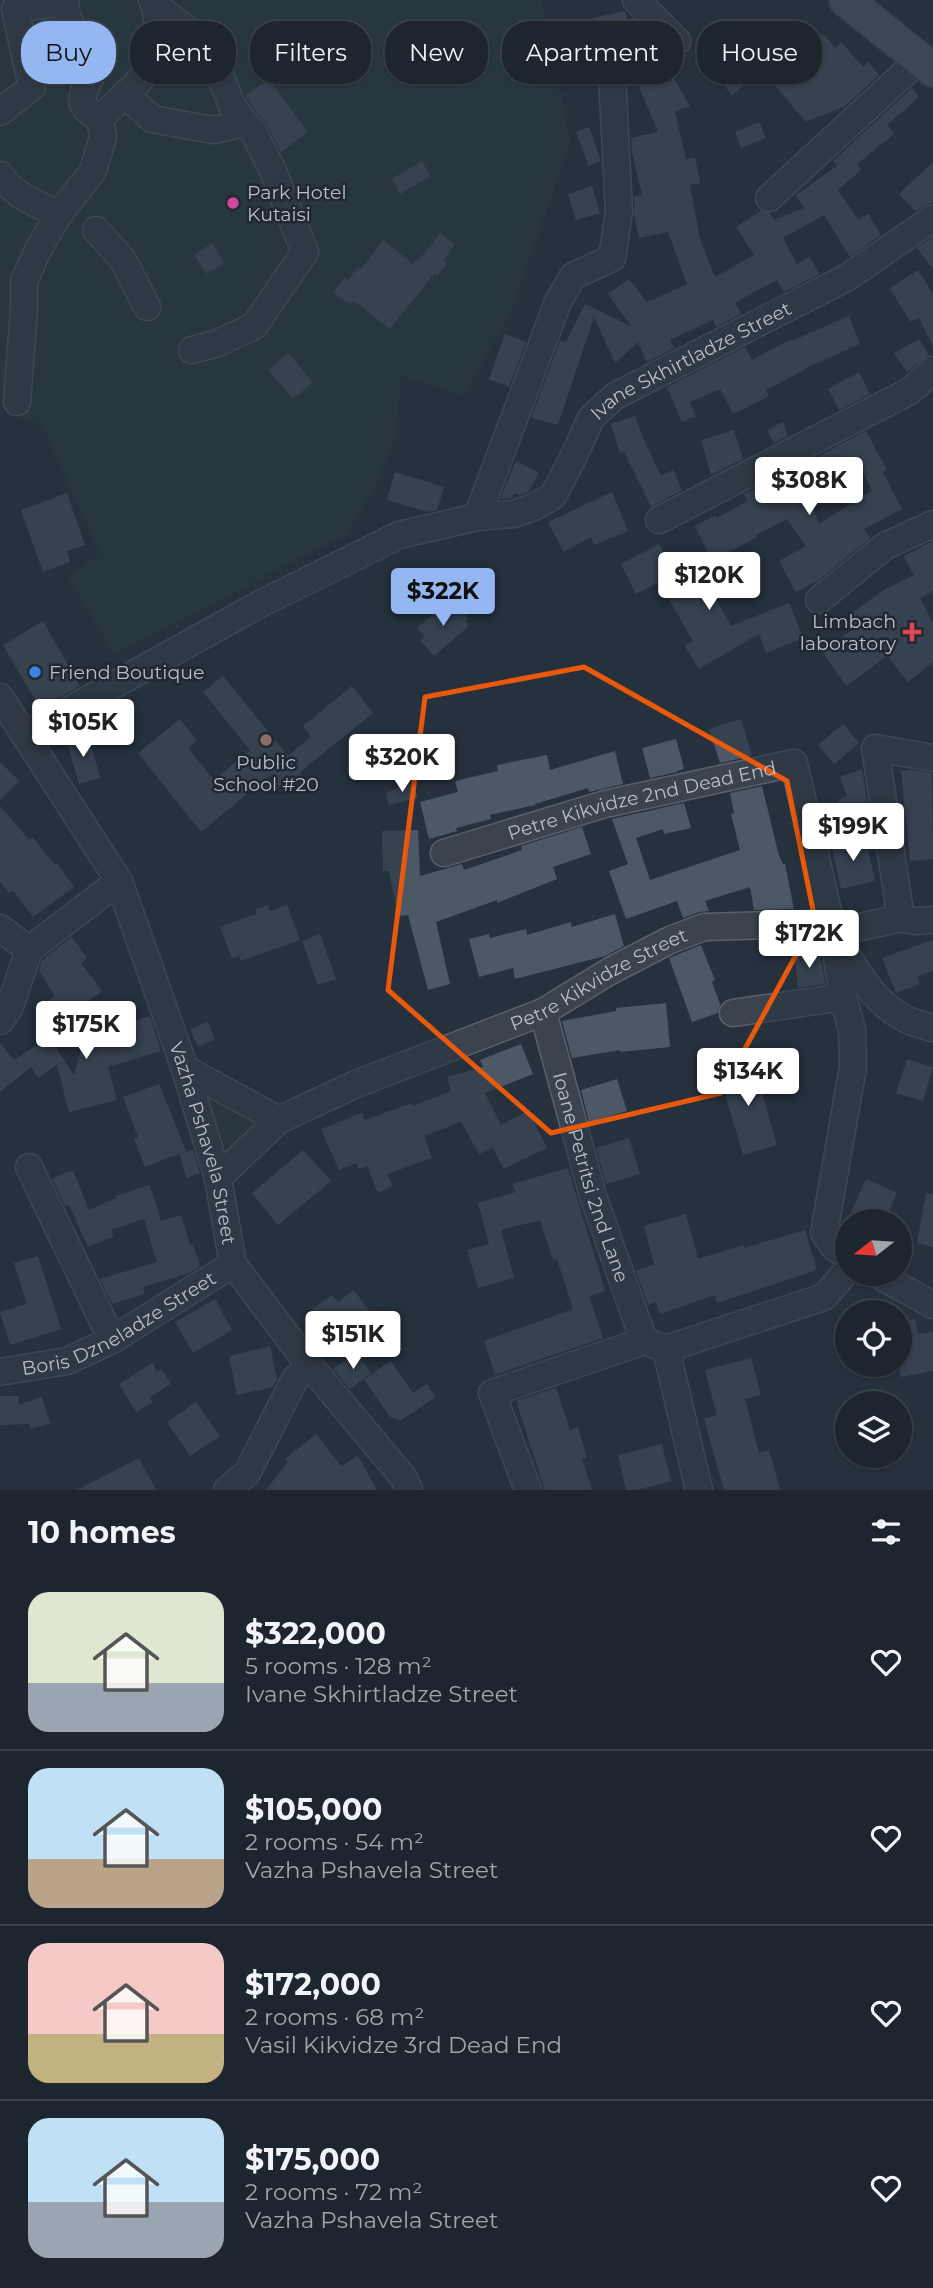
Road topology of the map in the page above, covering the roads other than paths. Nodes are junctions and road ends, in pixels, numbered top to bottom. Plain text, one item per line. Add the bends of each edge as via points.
1 (636, 0) edge
2 (846, 0) edge
3 (869, 0) edge
4 (64, 1) edge
5 (158, 2) edge
6 (929, 59) edge
7 (125, 94) junction
8 (0, 112) edge
9 (100, 118) junction
10 (246, 123) junction
11 (0, 175) edge
12 (769, 198) dead end
13 (59, 214) junction
14 (933, 218) edge
15 (96, 230) dead end
16 (147, 307) dead end
17 (192, 350) dead end
18 (933, 370) edge
19 (17, 402) dead end
20 (477, 517) junction
21 (659, 520) dead end
22 (933, 524) edge
23 (819, 600) dead end
24 (0, 697) edge
25 (24, 736) junction
26 (933, 758) edge
27 (444, 853) dead end
28 (119, 881) junction
29 (901, 918) junction
30 (933, 920) edge
31 (0, 928) edge
32 (833, 933) junction
33 (29, 950) junction
34 (843, 998) junction
35 (543, 1012) junction
36 (733, 1013) dead end
37 (0, 1021) edge
38 (933, 1028) edge
39 (185, 1069) junction
40 (279, 1120) junction
41 (29, 1167) dead end
42 (218, 1178) junction
43 (835, 1248) edge
44 (233, 1264) junction
45 (835, 1285) edge
46 (899, 1286) edge
47 (933, 1304) edge
48 (112, 1340) junction
49 (655, 1345) junction
50 (310, 1366) junction
51 (0, 1372) edge
52 (227, 1490) edge
53 (409, 1490) edge
54 (528, 1490) edge
55 (699, 1490) edge

1 - 20 street via 677,41 620,54 612,75 619,212 612,258 573,276 558,302
2 - 6 main road
3 - 6 main road
4 - 8 street via 15,9 32,87
4 - 9 street via 68,22 90,52 93,70 81,96 84,106
5 - 7 street via 156,50 148,72
5 - 10 street via 210,47 232,106
6 - 12 street
7 - 9 street
7 - 10 street via 152,119 213,130
9 - 13 street via 103,137 93,171
10 - 17 street via 273,171 305,252 254,326
11 - 13 street via 28,200
13 - 19 street via 24,281
14 - 20 street, Ivane Skhirtladze Street via 848,277 615,397 591,418 552,496 514,514
15 - 16 street via 123,260
18 - 21 street via 910,391
20 - 25 street, Ivane Skhirtladze Street via 399,535 260,604
22 - 23 street via 885,546
24 - 25 street, Vazha Pshavela Street
25 - 28 street, Vazha Pshavela Street
26 - 29 street via 878,749
27 - 32 street, Petre Kikvidze 2nd Dead End via 605,804 794,763
28 - 33 street
28 - 39 street, Vazha Pshavela Street
29 - 30 street, Petre Kikvidze Street
29 - 32 street, Petre Kikvidze Street
31 - 33 street
32 - 34 street
32 - 35 street, Petre Kikvidze Street via 814,924 704,927 610,971
32 - 38 street via 883,1005 904,1019
33 - 37 street via 9,1009
34 - 36 street
34 - 43 street via 852,1030 853,1067 824,1233
35 - 40 street, Petre Kikvidze Street via 356,1084
35 - 49 street, Ioane Petritsi 2nd Lane via 593,1196
39 - 40 street
39 - 42 street, Vazha Pshavela Street
40 - 42 street, Petre Kikvidze Street
41 - 48 street
42 - 44 street, Vazha Pshavela Street
44 - 48 street, Boris Dzneladze Street
44 - 50 street, Vazha Pshavela Street
45 - 49 street via 824,1297
46 - 47 street
48 - 51 street, Boris Dzneladze Street via 67,1362
49 - 54 street via 492,1393
49 - 55 street, Ioane Petritsi 2nd Lane
50 - 52 street via 295,1380 247,1473
50 - 53 street, Vazha Pshavela Street via 404,1478

